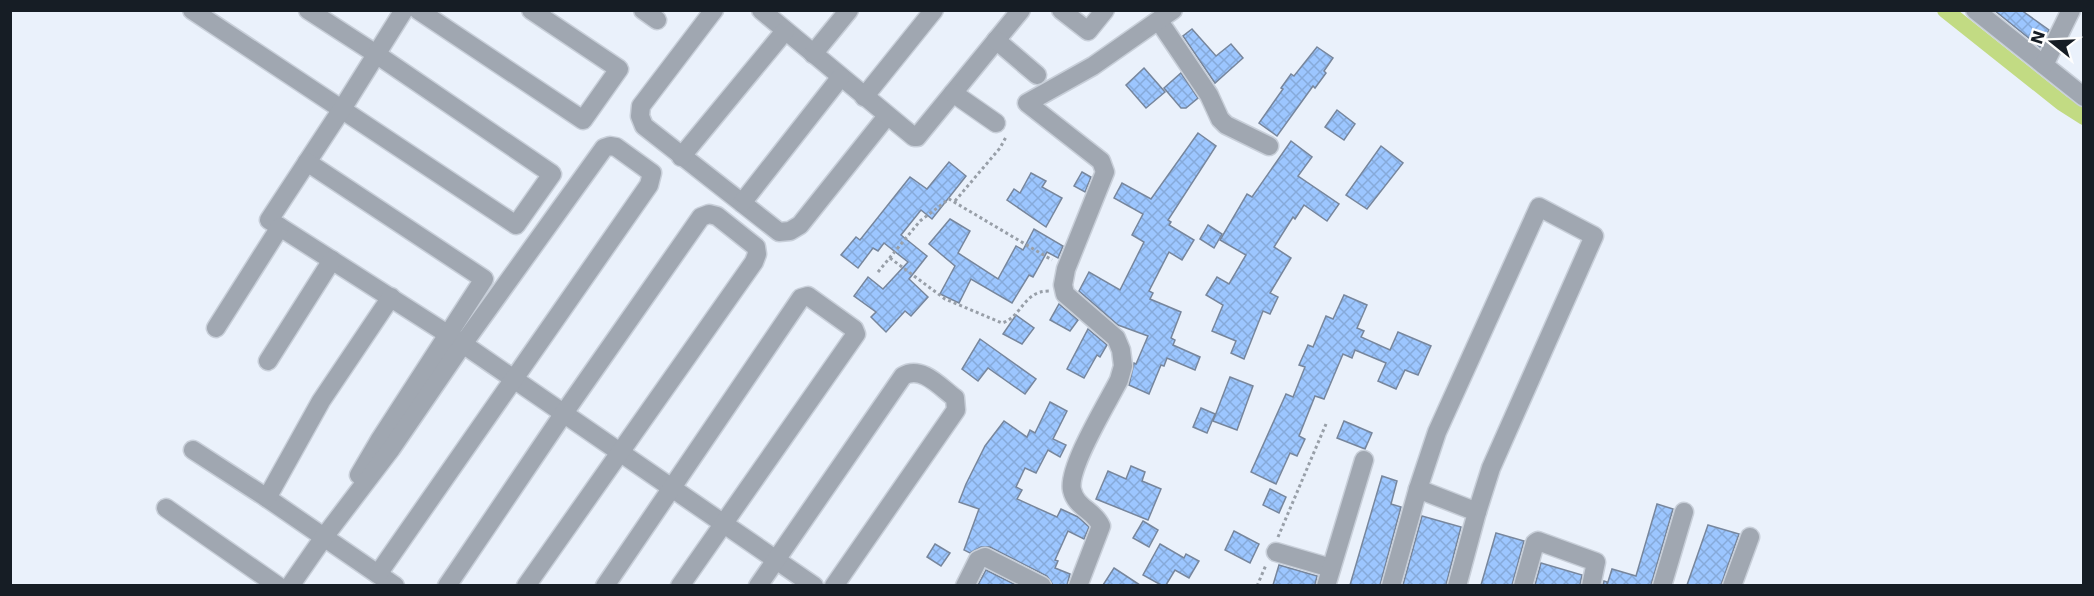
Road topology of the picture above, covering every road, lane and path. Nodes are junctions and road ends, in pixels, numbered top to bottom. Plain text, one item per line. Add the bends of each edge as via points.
1 (192, 10) edge
2 (308, 10) edge
3 (404, 10) edge
4 (418, 10) edge
5 (531, 10) edge
6 (714, 10) edge
7 (849, 10) edge
8 (934, 10) edge
9 (1021, 10) edge
10 (1062, 10) edge
11 (1105, 10) edge
12 (1975, 10) edge
13 (2071, 10) edge
14 (761, 11) edge
15 (1166, 16) edge
16 (785, 31) junction
17 (996, 40) junction
18 (376, 54) junction
19 (813, 54) junction
20 (2044, 65) junction
21 (1037, 75) dead end
22 (840, 78) junction
23 (953, 93) junction
24 (2084, 97) edge
25 (864, 98) junction
26 (342, 109) junction
27 (887, 116) junction
28 (1003, 126) joint
29 (1269, 146) dead end
30 (681, 157) junction
31 (307, 162) junction
32 (955, 201) junction
33 (742, 203) junction
34 (280, 227) junction
35 (890, 258) junction
36 (332, 260) junction
37 (1066, 269) junction
38 (878, 272) dead end
39 (1065, 294) junction
40 (391, 297) junction
41 (216, 328) dead end
42 (447, 334) junction
43 (463, 344) junction
44 (268, 361) dead end
45 (515, 380) junction
46 (564, 413) junction
47 (1326, 424) dead end
48 (193, 450) dead end
49 (620, 452) junction
50 (1364, 460) dead end
51 (671, 487) junction
52 (1418, 489) junction
53 (267, 498) junction
54 (166, 508) dead end
55 (1477, 512) junction
56 (1683, 512) dead end
57 (723, 523) junction
58 (324, 537) junction
59 (1750, 537) dead end
60 (1272, 553) junction
61 (776, 560) junction
62 (1331, 568) junction
63 (378, 574) junction
64 (278, 585) edge
65 (290, 585) edge
66 (395, 585) edge
67 (447, 585) edge
68 (526, 585) edge
69 (605, 585) edge
70 (680, 585) edge
71 (758, 585) edge
72 (814, 585) edge
73 (834, 585) edge
74 (965, 585) edge
75 (1042, 585) edge
76 (1077, 585) edge
77 (1257, 585) edge
78 (1326, 585) edge
79 (1391, 585) edge
80 (1457, 585) edge
81 (1523, 585) edge
82 (1591, 585) edge
83 (1662, 585) edge
84 (1732, 585) edge

1 - 26 street
2 - 18 street
3 - 18 street
4 - 5 street via 583,120 619,69
6 - 30 street via 641,105 644,126
7 - 19 street
8 - 25 street
9 - 17 street
10 - 11 street via 1088,31
12 - 20 street
13 - 20 street
14 - 16 street
15 - 29 street via 1220,119
15 - 37 street via 1093,66 1027,103 1104,167
16 - 19 street
16 - 30 street
17 - 21 street
17 - 23 street
18 - 26 street
18 - 26 street via 552,174 516,225
19 - 22 street
20 - 24 street
22 - 25 street
22 - 33 street
23 - 27 street via 917,136 909,135
23 - 28 street
25 - 27 street
26 - 31 street
27 - 33 street via 800,225 790,231 779,232
28 - 32 path via 1000,148
30 - 33 street
31 - 34 street via 269,220
31 - 42 street via 484,279
32 - 35 path via 945,200 920,221
32 - 37 path
34 - 36 street
34 - 41 street
35 - 38 path
35 - 39 path via 945,299 1002,322 1038,291
36 - 40 street
36 - 44 street
37 - 39 street
39 - 76 street via 1116,338 1123,366 1072,481 1077,501 1097,517 1101,526
40 - 42 street
40 - 53 street via 321,401
42 - 43 street
42 - 58 street
43 - 45 street
43 - 45 street via 604,148 616,147 652,173 652,180
43 - 58 street
45 - 46 street
45 - 63 street
46 - 49 street
46 - 49 street via 701,217 717,216 756,247 754,262
46 - 67 street
47 - 60 path
48 - 53 street
49 - 51 street
49 - 68 street
50 - 62 street
51 - 57 street
51 - 57 street via 801,298 814,299 856,334
51 - 69 street
52 - 55 street
52 - 55 street via 1437,432 1539,207 1593,236 1491,468
52 - 79 street
53 - 58 street
54 - 64 street
55 - 80 street
56 - 83 street
57 - 61 street
57 - 70 street
58 - 63 street
58 - 65 street
59 - 84 street
60 - 62 street
60 - 77 path
61 - 71 street
61 - 72 street
61 - 73 street via 903,376 911,371 920,372 956,398 956,410
62 - 78 street
63 - 66 street
74 - 75 street via 978,561 985,557
81 - 82 street via 1534,543 1538,541 1596,562

